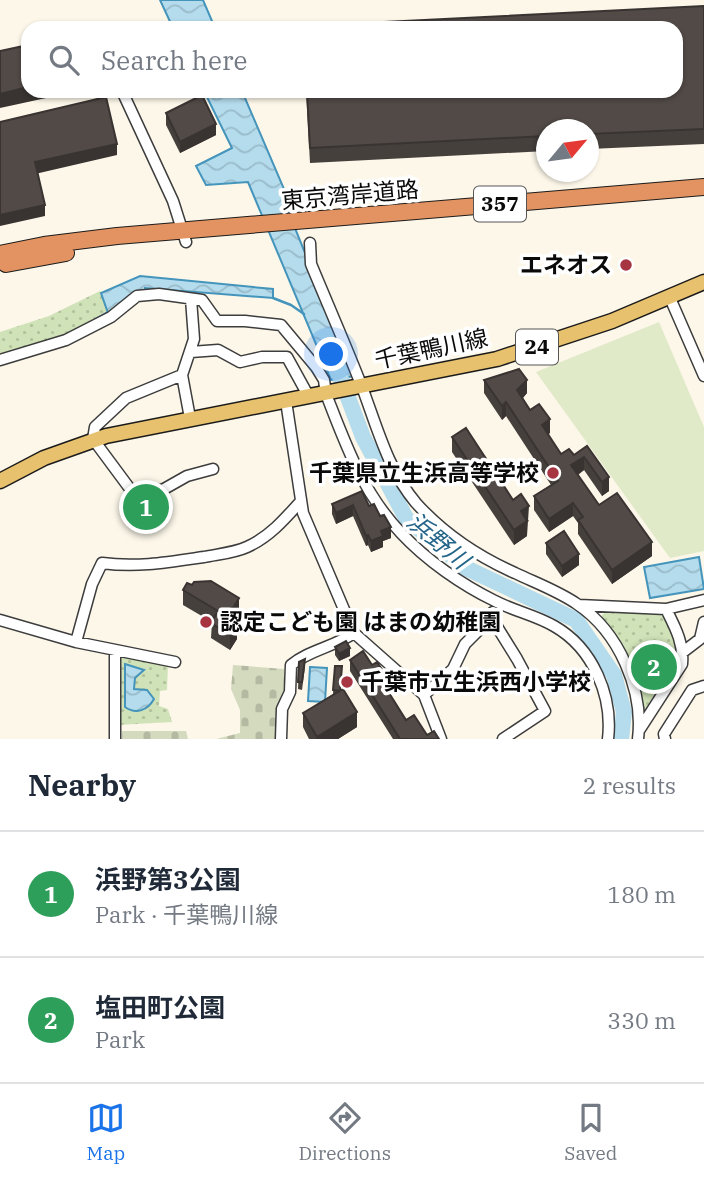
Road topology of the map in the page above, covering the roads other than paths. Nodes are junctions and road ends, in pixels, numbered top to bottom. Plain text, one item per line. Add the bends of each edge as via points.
1 (125, 98) edge
2 (704, 187) edge
3 (704, 197) edge
4 (302, 232) junction
5 (185, 237) junction
6 (0, 254) edge
7 (0, 265) edge
8 (704, 282) edge
9 (670, 298) junction
10 (191, 299) junction
11 (191, 352) junction
12 (0, 360) edge
13 (181, 375) junction
14 (704, 376) edge
15 (362, 386) junction
16 (327, 393) junction
17 (309, 397) junction
18 (286, 401) junction
19 (190, 418) junction
20 (93, 439) junction
21 (214, 469) dead end
22 (0, 481) edge
23 (300, 502) junction
24 (704, 600) edge
25 (497, 603) junction
26 (579, 605) junction
27 (666, 609) junction
28 (491, 617) junction
29 (0, 620) edge
30 (704, 622) edge
31 (354, 633) junction
32 (76, 642) junction
33 (115, 651) junction
34 (683, 652) junction
35 (175, 662) dead end
36 (703, 688) edge
37 (424, 695) junction
38 (639, 734) edge
39 (115, 739) edge
40 (281, 739) edge
41 (442, 739) edge
42 (503, 739) edge
43 (608, 739) edge
44 (664, 739) edge

1 - 5 street
2 - 4 highway, 東京湾岸道路 / 357
3 - 4 highway, 東京湾岸道路 / 357
4 - 5 highway, 東京湾岸道路 / 357 via 263,230
4 - 15 street
5 - 6 highway, 東京湾岸道路 / 357 via 68,242
5 - 7 highway, 東京湾岸道路 / 357
8 - 9 main road, 千葉鴨川線 / 24
9 - 14 street
9 - 15 main road, 千葉鴨川線 / 24 via 497,359
10 - 11 street
10 - 12 street via 137,296 111,317 66,340
10 - 16 street via 202,300 216,321 281,326 316,367
11 - 13 street
11 - 17 street via 218,350 240,362 286,357
13 - 19 street
13 - 20 street via 126,398 95,427
15 - 16 main road, 千葉鴨川線 / 24
15 - 26 street via 393,471 416,502 479,555
16 - 17 main road, 千葉鴨川線 / 24
16 - 25 street via 358,475 401,533 429,558
17 - 18 main road, 千葉鴨川線 / 24
18 - 19 main road, 千葉鴨川線 / 24
18 - 23 street
19 - 20 main road, 千葉鴨川線 / 24
20 - 21 street via 136,497
20 - 22 main road, 千葉鴨川線 / 24
23 - 31 street
23 - 32 street via 281,524 245,548 152,565 102,563
24 - 27 street
25 - 28 street
25 - 43 street via 556,627 584,652 609,704
26 - 27 street
26 - 38 street via 619,651 638,703
27 - 34 street
28 - 37 street via 465,644 453,669
28 - 42 street via 545,710
29 - 32 street
30 - 34 street via 700,639
31 - 37 street
31 - 40 street via 291,665
32 - 33 street
33 - 35 street
33 - 39 street
34 - 38 street via 682,664
36 - 44 street via 692,690
37 - 41 street

